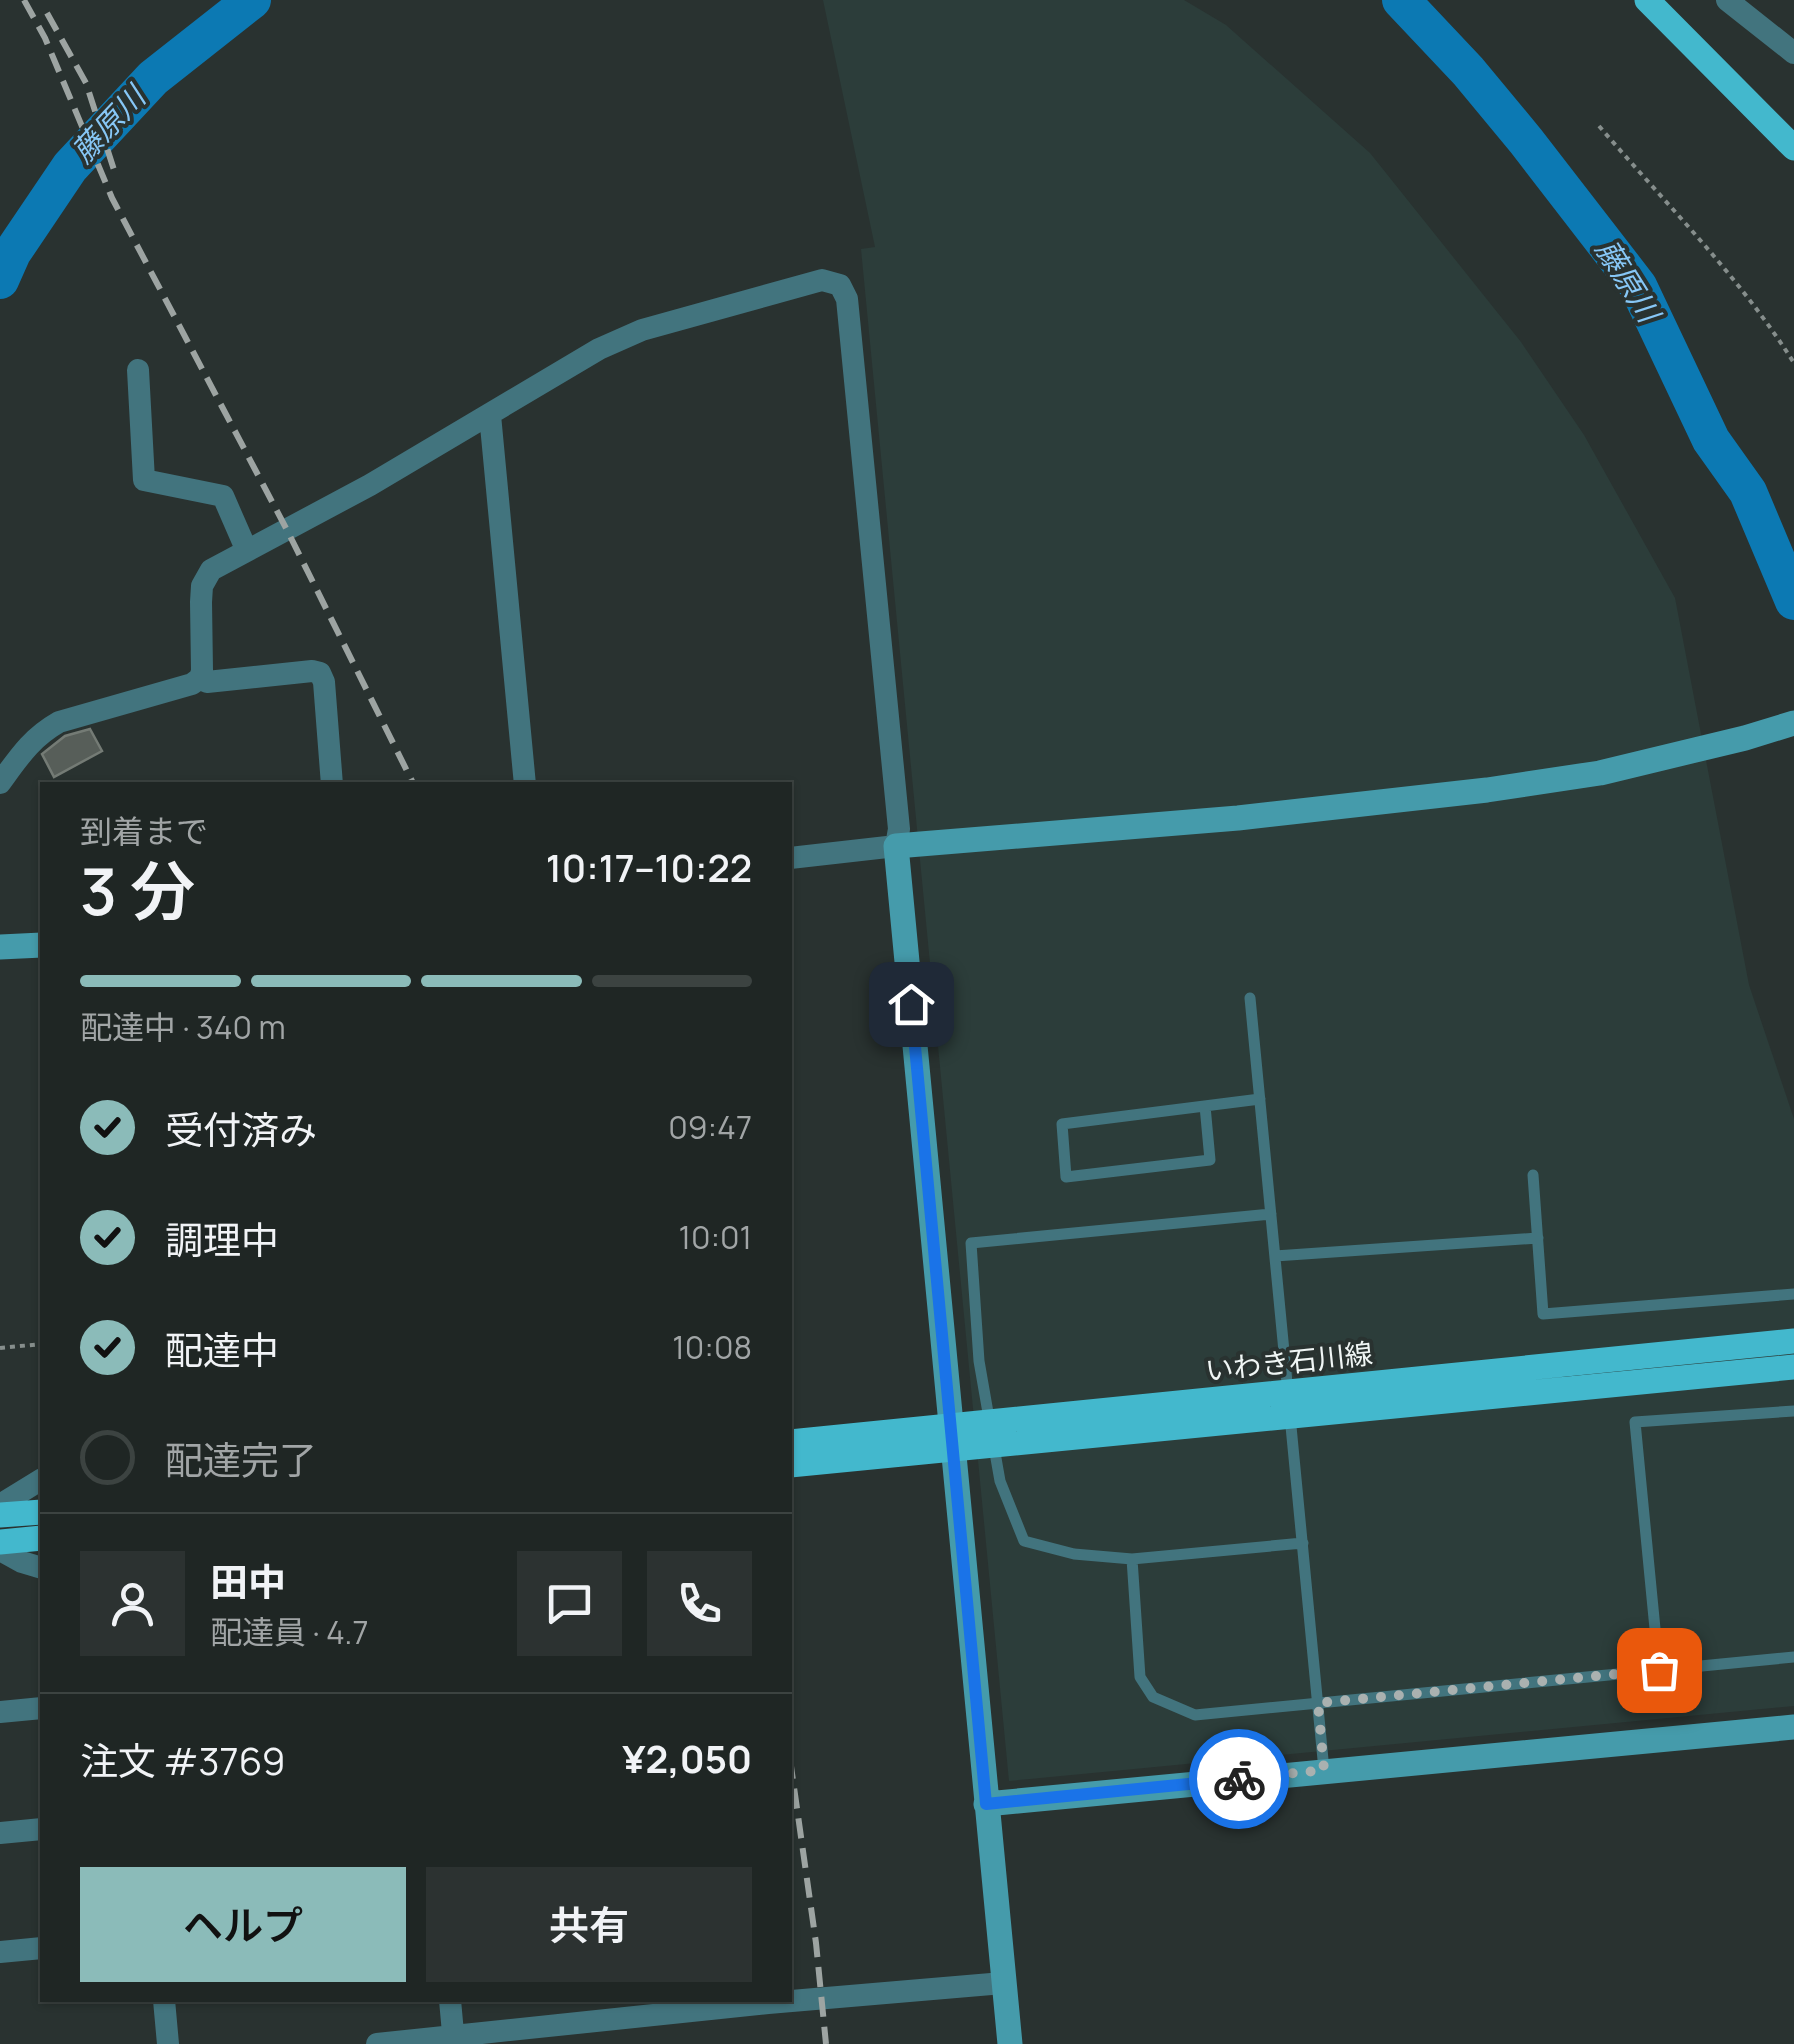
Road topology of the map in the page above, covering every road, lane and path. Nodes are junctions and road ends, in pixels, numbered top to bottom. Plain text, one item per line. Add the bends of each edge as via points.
1 (1727, 0) edge
2 (1659, 4) edge
3 (1794, 53) edge
4 (1599, 126) dead end
5 (1794, 148) edge
6 (1794, 363) edge
7 (138, 370) dead end
8 (490, 415) junction
9 (246, 551) junction
10 (200, 678) junction
11 (1794, 723) edge
12 (0, 782) edge
13 (332, 782) edge
14 (524, 782) edge
15 (896, 846) junction
16 (792, 858) edge
17 (40, 945) edge
18 (0, 947) edge
19 (1250, 998) dead end
20 (1260, 1099) junction
21 (1205, 1106) junction
22 (1533, 1175) dead end
23 (1271, 1214) junction
24 (1538, 1238) junction
25 (1275, 1256) junction
26 (1794, 1294) edge
27 (1794, 1341) edge
28 (40, 1344) edge
29 (0, 1348) edge
30 (1794, 1367) edge
31 (1794, 1411) edge
32 (792, 1442) edge
33 (792, 1465) edge
34 (40, 1480) edge
35 (0, 1504) edge
36 (40, 1512) edge
37 (0, 1515) edge
38 (40, 1538) edge
39 (0, 1542) edge
40 (1302, 1544) junction
41 (0, 1550) edge
42 (1132, 1560) junction
43 (40, 1567) edge
44 (1794, 1657) edge
45 (1659, 1670) junction
46 (1318, 1703) junction
47 (40, 1708) edge
48 (0, 1712) edge
49 (1794, 1728) edge
50 (1324, 1770) junction
51 (986, 1804) junction
52 (40, 1829) edge
53 (0, 1833) edge
54 (40, 1948) edge
55 (0, 1952) edge
56 (1003, 1983) junction
57 (792, 2000) edge
58 (164, 2002) edge
59 (450, 2002) edge
60 (768, 2002) edge
61 (454, 2040) edge
62 (168, 2044) edge
63 (377, 2044) edge
64 (1010, 2044) edge

1 - 3 street
2 - 5 main road
4 - 6 path via 1690,227
7 - 9 street via 144,480 223,496
8 - 9 street
8 - 14 street
8 - 15 street via 642,330 822,280 840,285 851,338 900,829
9 - 10 street via 211,570 202,586
10 - 12 street via 59,722 31,742
10 - 13 street via 320,673
11 - 15 street via 1600,773 1487,790
15 - 16 street
15 - 51 street
17 - 18 street
19 - 20 lane
20 - 21 lane
20 - 23 lane
21 - 21 lane via 1062,1124 1066,1177 1210,1160
22 - 24 lane
23 - 25 lane
23 - 42 lane via 971,1242 980,1361 1000,1481 1024,1542
24 - 25 lane
24 - 26 lane via 1543,1314
25 - 40 lane
27 - 32 main road, いわき石川線
28 - 29 path
30 - 33 main road, いわき石川線
31 - 45 lane via 1635,1422
34 - 35 street
36 - 37 main road
38 - 39 main road
40 - 42 lane
40 - 46 lane
41 - 43 street
42 - 46 lane via 1140,1677 1153,1697 1195,1715
44 - 45 lane
45 - 46 lane
46 - 50 lane
47 - 48 street
49 - 50 street
50 - 51 street
51 - 56 street
52 - 53 street
54 - 55 street
56 - 57 street
56 - 64 street
58 - 62 street
59 - 61 street
60 - 61 street
61 - 63 street

